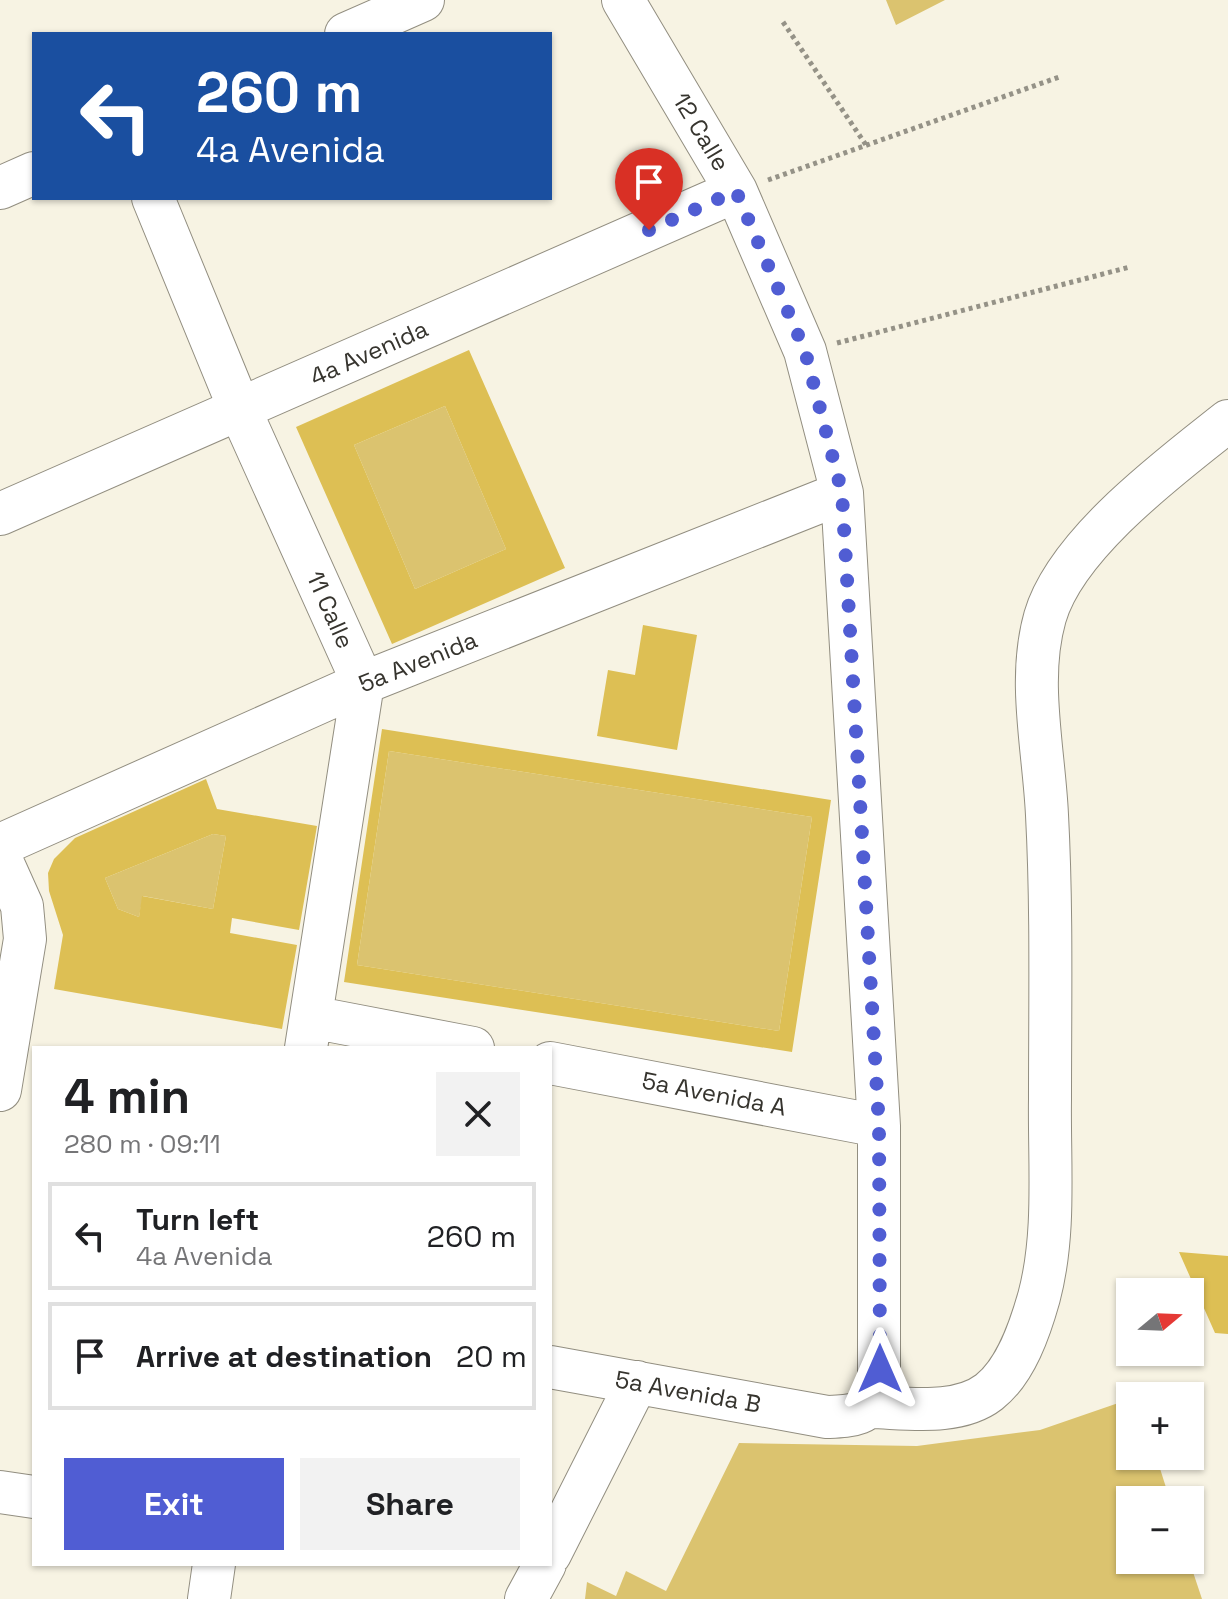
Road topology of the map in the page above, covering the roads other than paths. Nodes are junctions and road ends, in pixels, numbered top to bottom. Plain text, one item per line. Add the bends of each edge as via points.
1 (423, 0) edge
2 (623, 0) edge
3 (351, 32) edge
4 (32, 174) edge
5 (0, 188) edge
6 (736, 191) junction
7 (154, 200) edge
8 (240, 410) junction
9 (1228, 421) edge
10 (842, 493) junction
11 (0, 514) edge
12 (363, 683) junction
13 (0, 845) edge
14 (0, 857) edge
15 (309, 1033) edge
16 (451, 1046) edge
17 (552, 1063) edge
18 (0, 1090) edge
19 (879, 1126) junction
20 (552, 1367) edge
21 (637, 1382) junction
22 (871, 1407) junction
23 (0, 1492) edge
24 (32, 1497) edge
25 (552, 1550) edge
26 (214, 1566) edge
27 (544, 1566) edge
28 (209, 1599) edge
29 (526, 1599) edge

1 - 3 street
2 - 6 street, 12 Calle
4 - 5 street
6 - 8 street, 4a Avenida
6 - 10 street, 12 Calle via 805,351
7 - 8 street, 11 Calle
8 - 11 street, 4a Avenida
8 - 12 street, 11 Calle
9 - 22 street via 1096,536 1056,591 1042,629 1038,709 1050,867 1049,1230 1030,1321 1006,1373 976,1399 947,1407
10 - 12 street, 5a Avenida
10 - 19 street, 12 Calle
12 - 13 street, 5a Avenida
12 - 15 street
14 - 18 street via 25,921
15 - 16 street
17 - 19 street, 5a Avenida A
19 - 22 street, 12 Calle via 880,1369 879,1391
20 - 21 street, 5a Avenida B
21 - 22 street, 5a Avenida B via 827,1417 852,1416
21 - 25 street
23 - 24 street
26 - 28 street
27 - 29 street

